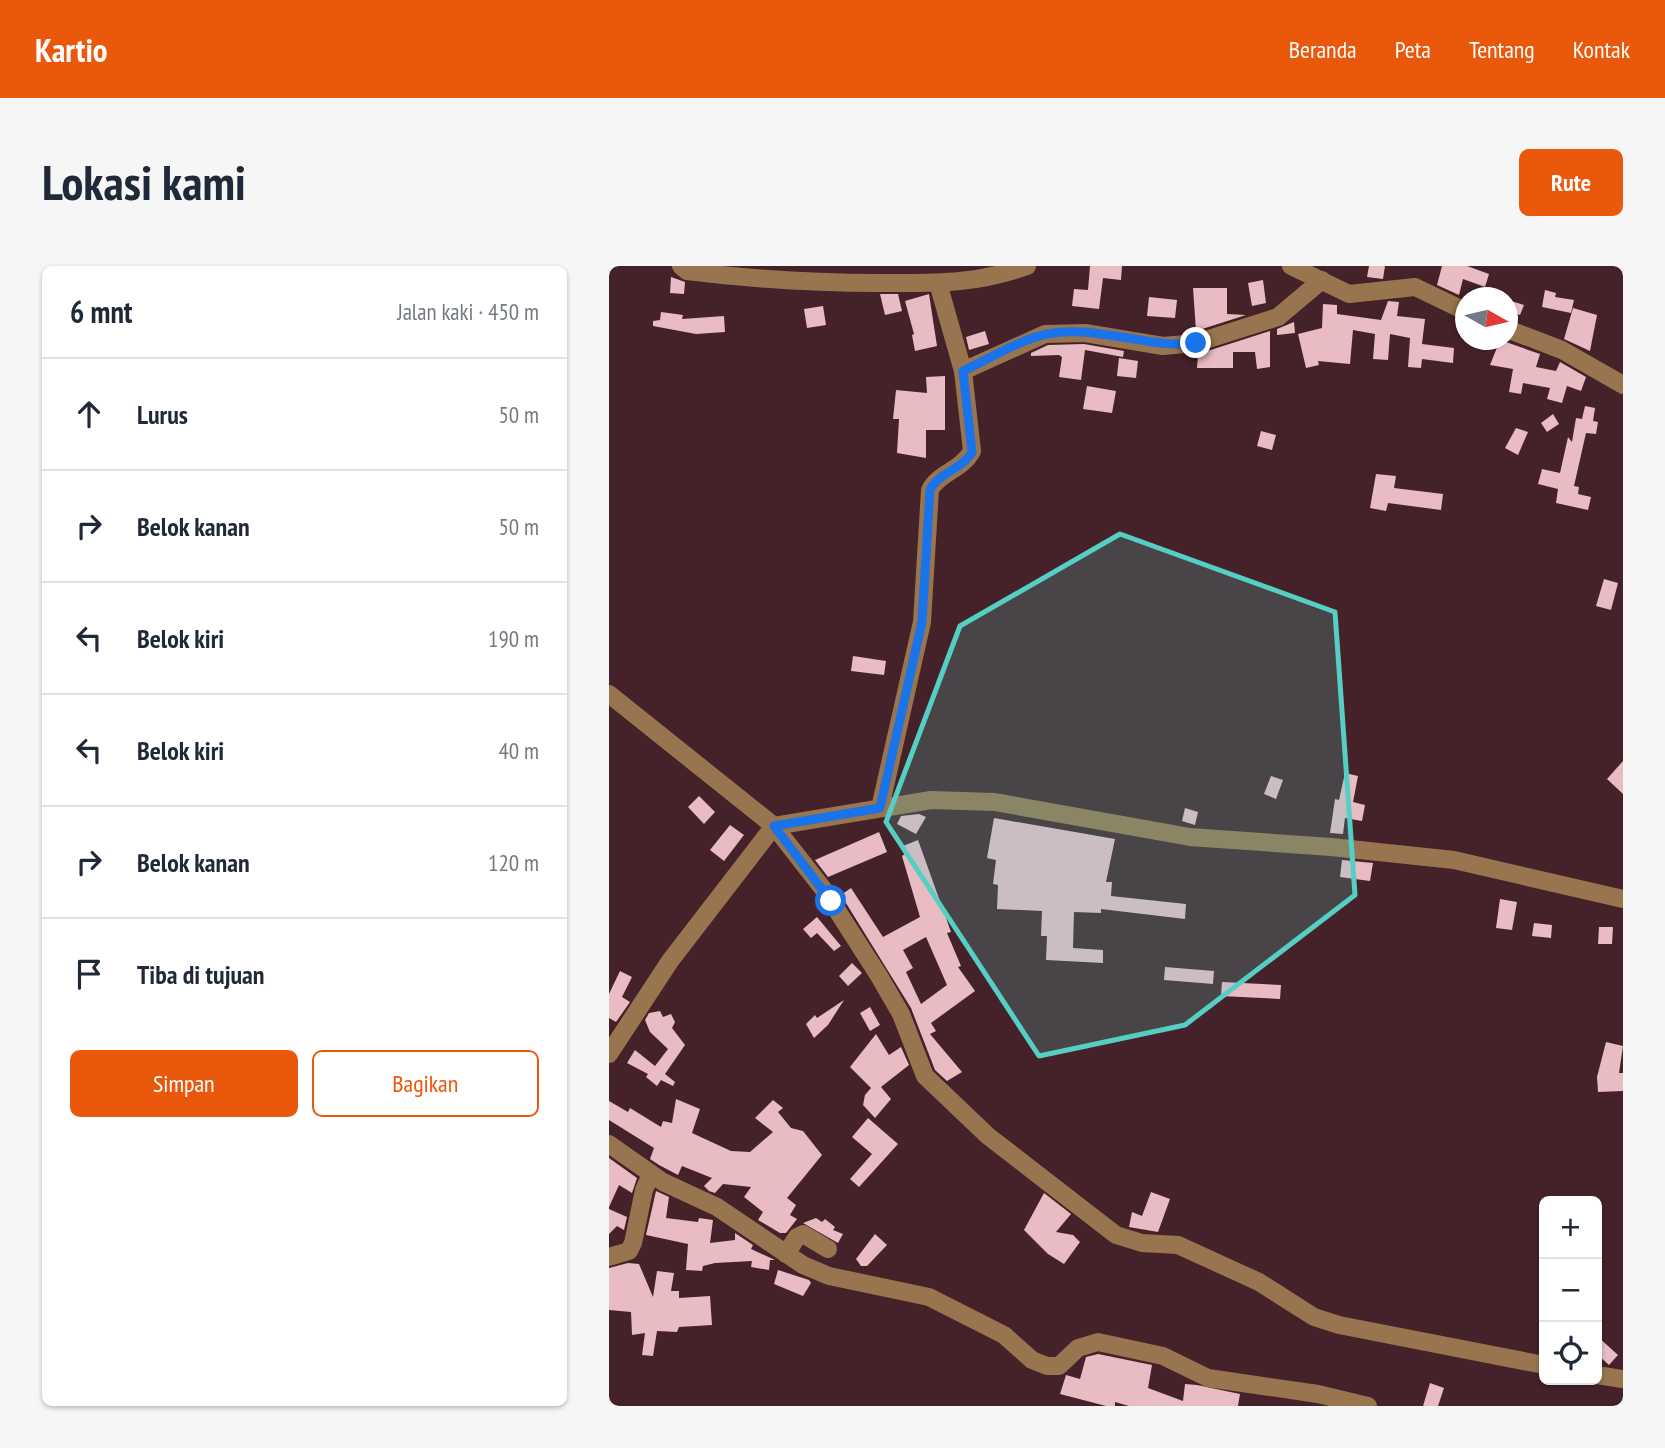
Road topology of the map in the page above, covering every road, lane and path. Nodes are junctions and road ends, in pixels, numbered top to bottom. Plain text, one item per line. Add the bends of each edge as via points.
1 (681, 266) edge
2 (1027, 266) edge
3 (1291, 266) edge
4 (1322, 280) junction
5 (937, 283) junction
6 (1455, 306) edge
7 (1518, 333) edge
8 (963, 371) junction
9 (1623, 386) edge
10 (609, 694) edge
11 (880, 808) junction
12 (774, 826) junction
13 (1623, 898) edge
14 (609, 1054) edge
15 (609, 1144) edge
16 (651, 1174) junction
17 (828, 1249) dead end
18 (786, 1254) junction
19 (609, 1257) edge
20 (1539, 1364) edge
21 (1602, 1376) edge
22 (1623, 1380) edge
23 (1368, 1406) edge

1 - 5 street via 687,271 805,283
2 - 5 street via 990,279
3 - 4 street
4 - 6 street via 1349,294 1420,288
4 - 8 street via 1278,317 1196,343 1163,346 1086,333 1054,333 1023,342
5 - 8 street
7 - 9 street via 1562,350
8 - 11 street via 972,452 964,464 933,483 930,490 922,622
10 - 12 street
11 - 12 street
11 - 13 street via 932,800 995,802 1190,837 1454,860
12 - 14 street via 670,961
12 - 20 street via 824,890 879,976 901,1014 925,1076 988,1136 1117,1235 1142,1243 1178,1245 1245,1275 1314,1317 1339,1325
15 - 16 street
16 - 18 street via 717,1207
16 - 19 street via 629,1251
17 - 18 street via 803,1234
18 - 23 street via 829,1276 929,1297 1004,1335 1032,1360 1047,1366 1059,1366 1078,1348 1098,1342 1163,1356 1208,1378
21 - 22 street

